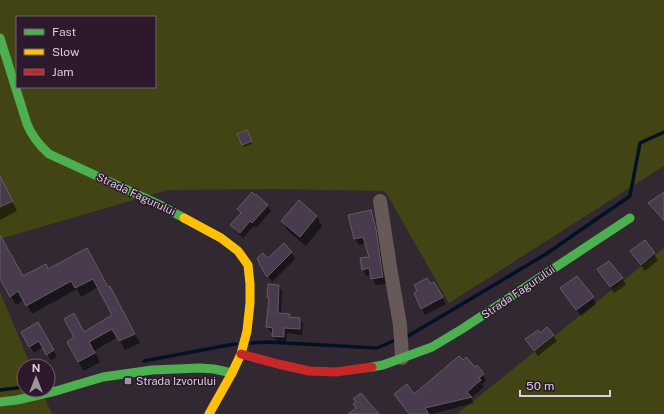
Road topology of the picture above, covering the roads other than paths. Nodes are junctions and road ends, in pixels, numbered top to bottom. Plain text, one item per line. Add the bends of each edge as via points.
1 (0, 38) edge
2 (380, 201) dead end
3 (630, 218) dead end
4 (402, 345) junction
5 (242, 352) junction
6 (232, 373) junction
7 (0, 402) edge
8 (209, 414) edge

1 - 5 street, Strada Fagurului via 27,124 39,146 49,154 175,213 221,238 238,251 248,265 250,284 250,316
2 - 4 street
3 - 4 street, Strada Fagurului via 432,347
4 - 5 street, Strada Fagurului via 383,365 336,372 309,371
5 - 6 street, Strada Fagurului
6 - 7 street via 200,368 152,370 103,377 56,391
6 - 8 street, Strada Fagurului

